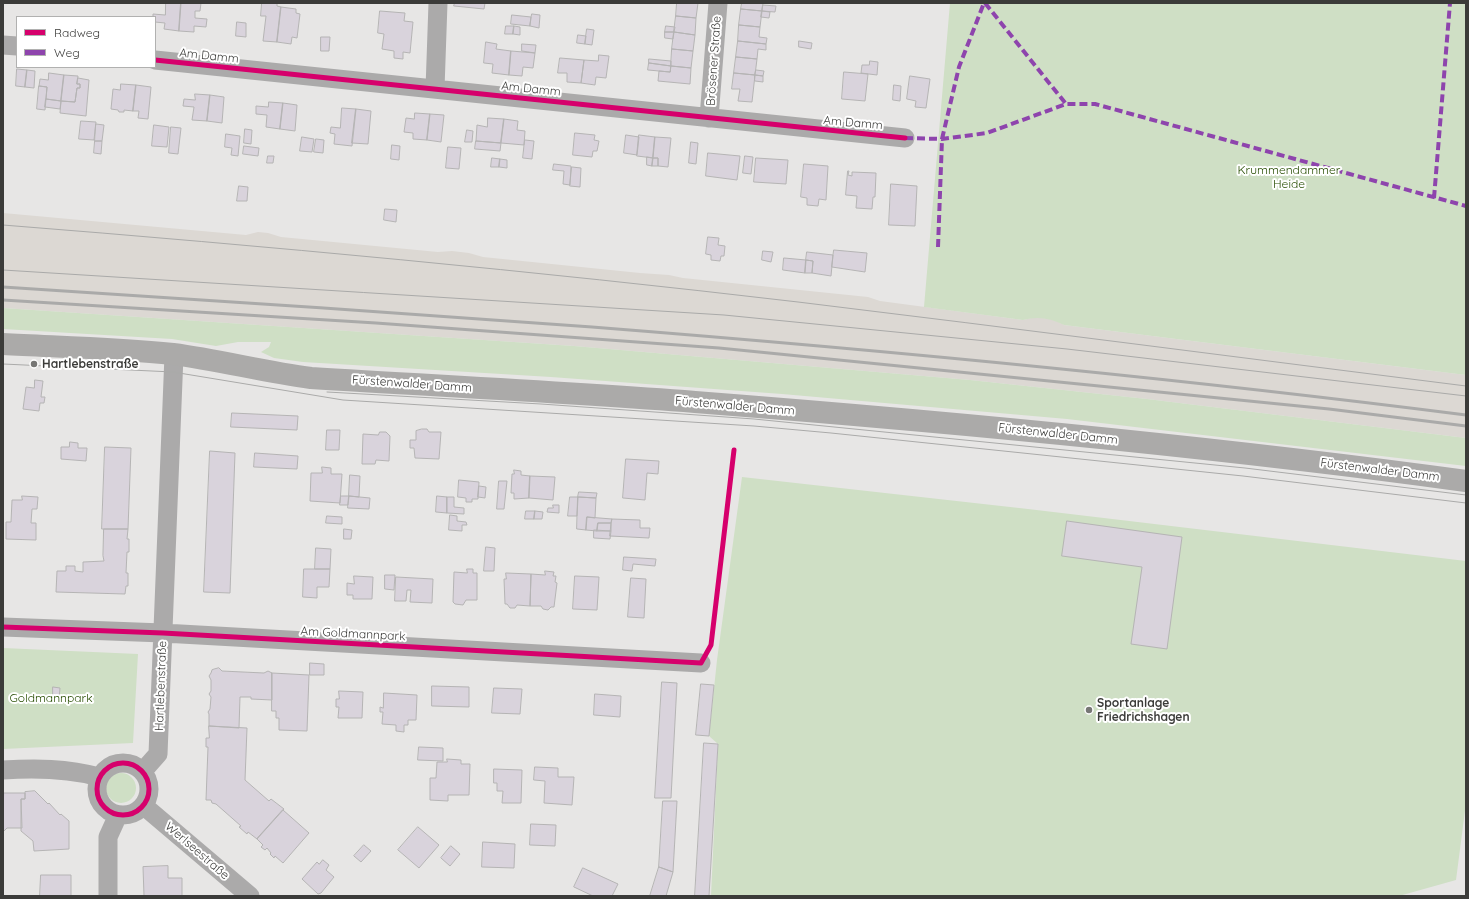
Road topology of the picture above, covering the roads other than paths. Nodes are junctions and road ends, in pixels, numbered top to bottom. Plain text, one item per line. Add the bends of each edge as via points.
1 (438, 3) edge
2 (718, 3) edge
3 (3, 45) edge
4 (16, 46) edge
5 (156, 60) edge
6 (435, 89) junction
7 (709, 118) junction
8 (905, 138) dead end
9 (3, 344) edge
10 (174, 355) junction
11 (1466, 481) edge
12 (3, 627) edge
13 (163, 633) junction
14 (701, 663) dead end
15 (3, 770) edge
16 (143, 771) junction
17 (99, 777) junction
18 (144, 806) junction
19 (118, 816) junction
20 (108, 896) edge
21 (250, 896) edge

1 - 6 street
2 - 7 street, Brösener Straße
3 - 4 street
5 - 6 street, Am Damm
6 - 7 street, Am Damm
7 - 8 street, Am Damm
9 - 10 main road, Fürstenwalder Damm
10 - 11 main road, Fürstenwalder Damm via 311,378 694,402 925,421 1246,454
10 - 13 street, Hartlebenstraße
12 - 13 street, Am Goldmannpark
13 - 14 street, Am Goldmannpark
13 - 16 street, Hartlebenstraße via 158,754
15 - 17 street via 28,768 80,771
16 - 17 street via 132,764 119,762 107,767
16 - 18 street via 149,782 149,795
17 - 19 street via 96,789 99,801 106,810
18 - 19 street via 132,815
18 - 21 street, Werlseestraße
19 - 20 street via 108,837

